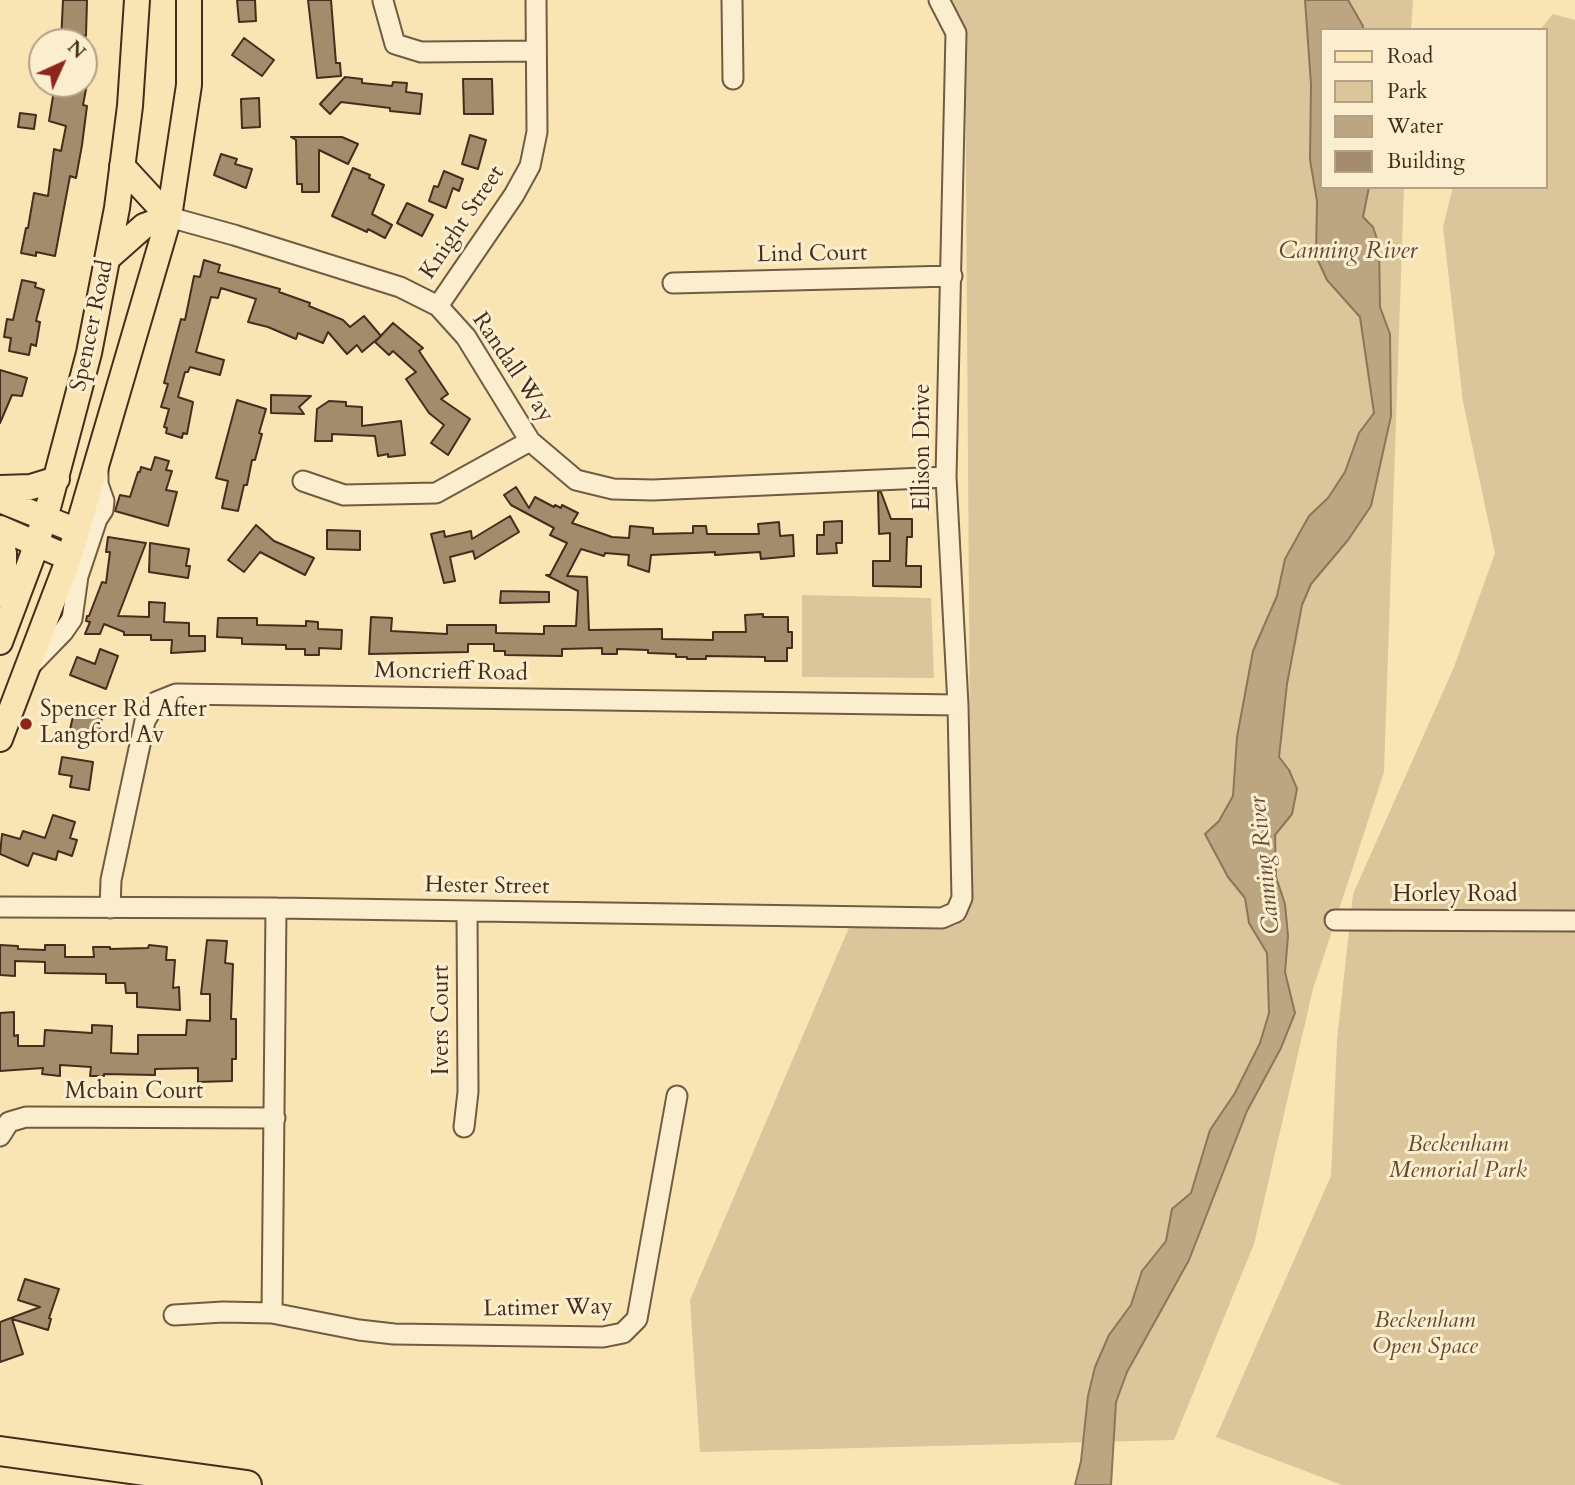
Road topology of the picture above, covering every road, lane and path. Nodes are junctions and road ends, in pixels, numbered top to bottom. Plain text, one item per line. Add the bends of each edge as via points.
1 (137, 0) edge
2 (189, 0) edge
3 (536, 0) edge
4 (732, 0) edge
5 (939, 0) edge
6 (383, 1) edge
7 (536, 51) junction
8 (733, 79) dead end
9 (122, 166) junction
10 (169, 217) junction
11 (108, 258) junction
12 (952, 276) junction
13 (673, 282) dead end
14 (438, 306) junction
15 (530, 440) junction
16 (99, 458) junction
17 (946, 477) junction
18 (57, 479) junction
19 (303, 481) dead end
20 (0, 488) edge
21 (0, 500) edge
22 (44, 519) junction
23 (0, 528) edge
24 (77, 531) junction
25 (0, 538) edge
26 (37, 543) junction
27 (69, 558) junction
28 (0, 595) edge
29 (0, 642) edge
30 (26, 671) junction
31 (958, 705) junction
32 (0, 738) edge
33 (962, 898) joint
34 (1, 907) edge
35 (110, 908) junction
36 (276, 908) junction
37 (467, 911) junction
38 (1335, 920) dead end
39 (1575, 921) edge
40 (677, 1096) dead end
41 (275, 1118) junction
42 (464, 1127) dead end
43 (0, 1136) edge
44 (272, 1313) junction
45 (174, 1315) dead end
46 (0, 1451) edge
47 (247, 1485) edge

1 - 9 main road, Spencer Road
2 - 10 main road, Spencer Road via 189,85
3 - 7 street, Knight Street
4 - 8 street
5 - 12 street, Ellison Drive via 956,33
6 - 7 street via 395,44 421,52
7 - 14 street, Knight Street via 537,132 530,166
9 - 10 main road
9 - 11 main road, Spencer Road
10 - 11 main road via 144,226
10 - 14 street, Randall Way via 400,286
10 - 16 main road, Spencer Road
11 - 18 main road, Spencer Road
12 - 13 street, Lind Court
12 - 17 street, Ellison Drive
14 - 15 street, Randall Way via 466,337
15 - 17 street, Randall Way via 576,480 613,489
15 - 19 street via 436,493 344,495
16 - 24 main road, Spencer Road
16 - 30 street, Spencer Road via 103,510 78,576 72,619
17 - 31 street, Ellison Drive
18 - 20 main road via 31,487
18 - 22 main road, Spencer Road
21 - 22 main road
22 - 24 main road
22 - 26 main road, Spencer Road
23 - 26 main road
24 - 27 main road, Spencer Road
25 - 28 main road via 4,576
26 - 27 main road
26 - 29 main road, Spencer Road
27 - 30 main road, Spencer Road
30 - 32 main road, Spencer Road
31 - 33 street, Ellison Drive
31 - 35 street, Moncrieff Road via 176,694 156,702 145,721 111,880
33 - 37 street, Hester Street via 956,912 942,918
34 - 35 street, Hester Street
35 - 36 street, Hester Street
36 - 37 street, Hester Street
36 - 41 street
37 - 42 street, Ivers Court via 468,1092
38 - 39 street, Horley Road
40 - 44 street, Latimer Way via 637,1319 624,1333 603,1337 394,1334
41 - 43 street, Mcbain Court via 26,1117 9,1122
41 - 44 street
44 - 45 street, Latimer Way
46 - 47 highway

